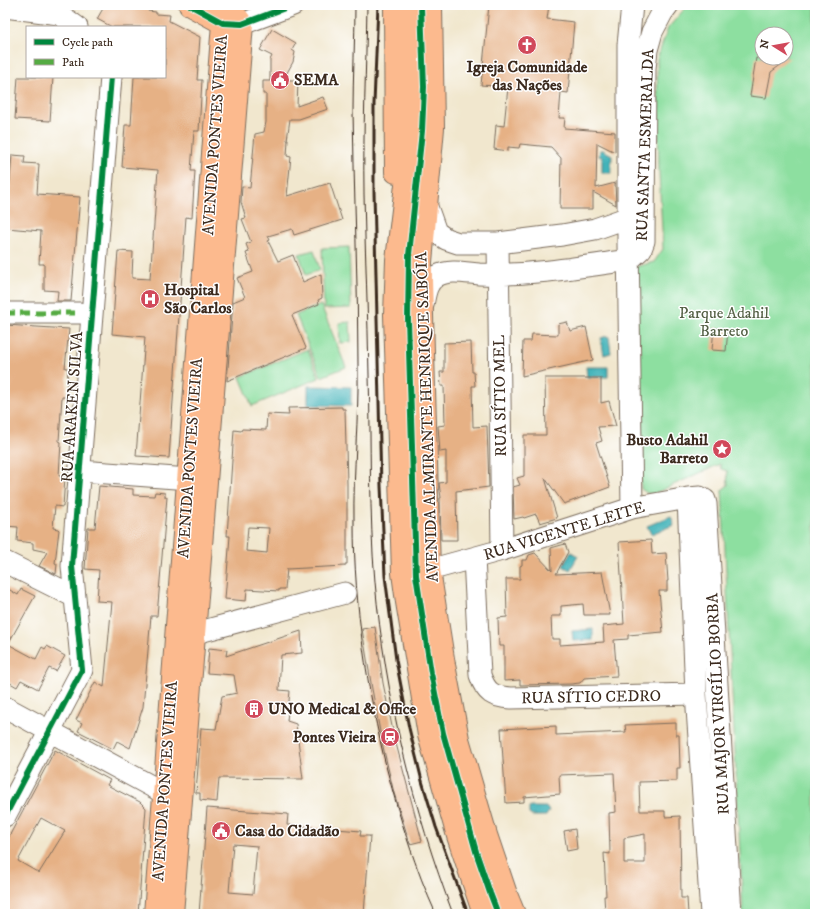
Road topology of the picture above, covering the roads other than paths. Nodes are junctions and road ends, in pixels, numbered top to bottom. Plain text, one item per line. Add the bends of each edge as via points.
1 (190, 5) edge
2 (293, 5) edge
3 (395, 5) edge
4 (411, 5) edge
5 (432, 5) edge
6 (621, 5) edge
7 (632, 5) edge
8 (668, 5) edge
9 (5, 7) edge
10 (61, 9) edge
11 (231, 12) edge
12 (76, 26) edge
13 (628, 45) junction
14 (111, 78) edge
15 (426, 204) junction
16 (629, 217) junction
17 (498, 243) junction
18 (397, 260) junction
19 (629, 260) junction
20 (498, 275) junction
21 (5, 313) edge
22 (80, 313) dead end
23 (421, 314) junction
24 (80, 471) junction
25 (189, 479) junction
26 (694, 497) junction
27 (632, 508) junction
28 (502, 550) junction
29 (474, 558) junction
30 (5, 562) edge
31 (429, 570) junction
32 (345, 593) dead end
33 (75, 597) junction
34 (186, 636) junction
35 (696, 694) junction
36 (5, 707) edge
37 (50, 730) junction
38 (164, 793) junction
39 (5, 816) edge
40 (155, 914) edge
41 (172, 914) edge
42 (484, 914) edge
43 (514, 914) edge
44 (711, 914) edge
45 (731, 914) edge

1 - 11 main road
2 - 11 street
3 - 18 main road
4 - 18 main road, AVENIDA ALMIRANTE HENRIQUE SABÓIA via 414,83 412,135
5 - 15 main road, AVENIDA ALMIRANTE HENRIQUE SABÓIA via 434,128
6 - 13 street
7 - 13 street, RUA SANTA ESMERALDA
8 - 19 street, RUA SANTA ESMERALDA via 652,32 647,50 644,84 644,241 641,249
9 - 10 street
10 - 12 street
11 - 25 main road, AVENIDA PONTES VIEIRA
11 - 34 main road, AVENIDA PONTES VIEIRA
13 - 16 street, RUA SANTA ESMERALDA
14 - 24 street, RUA ARAKEN SILVA
15 - 17 street via 436,232 446,239 458,243
15 - 23 main road, AVENIDA ALMIRANTE HENRIQUE SABÓIA via 421,262
16 - 17 street via 595,230
16 - 19 street, RUA SANTA ESMERALDA
17 - 20 street, RUA SÍTIO MEL
18 - 42 main road, AVENIDA ALMIRANTE HENRIQUE SABÓIA via 395,315 403,573 429,735
19 - 20 street
19 - 27 street, RUA SANTA ESMERALDA
20 - 23 street via 446,272 436,276 429,282
20 - 28 street, RUA SÍTIO MEL
21 - 22 street
23 - 31 main road, AVENIDA ALMIRANTE HENRIQUE SABÓIA
24 - 25 street
24 - 33 street, RUA ARAKEN SILVA via 72,566
25 - 34 main road, AVENIDA PONTES VIEIRA
26 - 27 street, RUA VICENTE LEITE
26 - 35 street, RUA MAJOR VIRGÍLIO BORBA
26 - 45 street, RUA MAJOR VIRGÍLIO BORBA via 705,500 706,504
27 - 28 street, RUA VICENTE LEITE
28 - 29 street, RUA VICENTE LEITE
29 - 31 street, RUA VICENTE LEITE
29 - 35 street, RUA SÍTIO CEDRO via 480,675 488,692 499,698
30 - 33 street
31 - 43 main road, AVENIDA ALMIRANTE HENRIQUE SABÓIA via 458,739 486,834
32 - 34 street
33 - 37 street, RUA ARAKEN SILVA via 82,670
34 - 38 main road, AVENIDA PONTES VIEIRA
34 - 41 main road, AVENIDA PONTES VIEIRA
35 - 44 street, RUA MAJOR VIRGÍLIO BORBA
36 - 37 street
37 - 38 street
37 - 39 street, RUA ARAKEN SILVA
38 - 40 main road, AVENIDA PONTES VIEIRA

